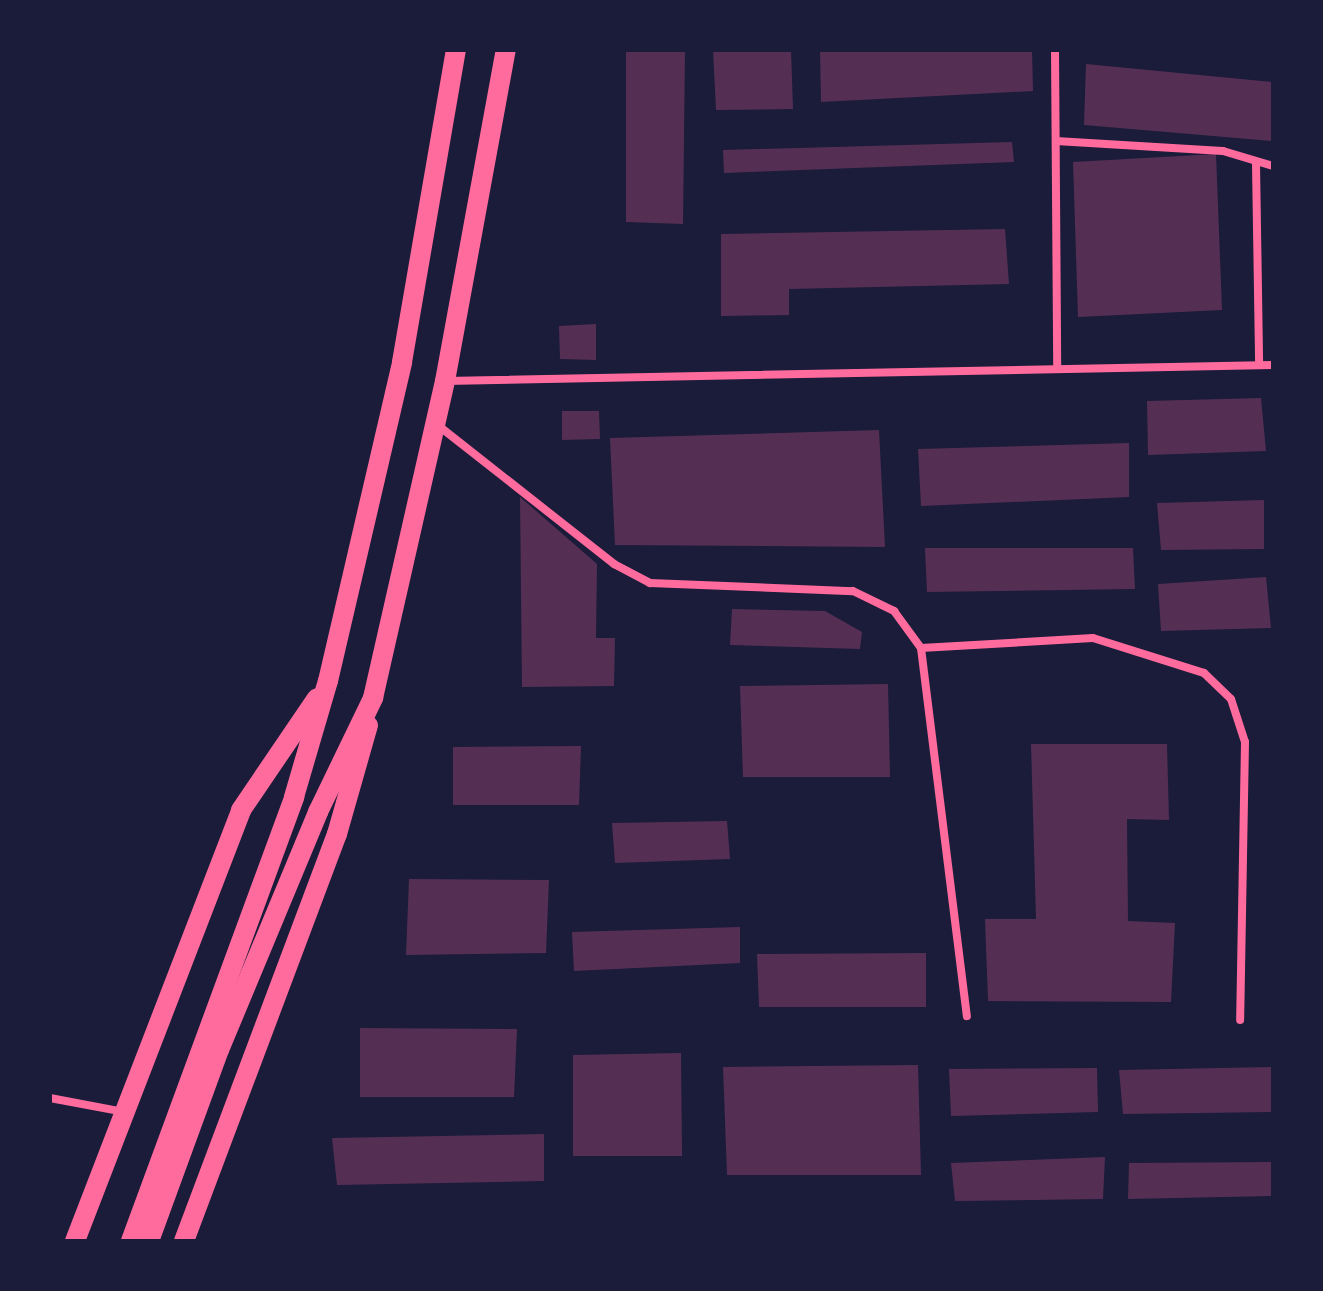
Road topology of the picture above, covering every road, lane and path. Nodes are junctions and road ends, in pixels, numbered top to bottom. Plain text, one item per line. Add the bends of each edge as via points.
1 (456, 50) edge
2 (506, 50) edge
3 (1055, 50) edge
4 (1056, 141) junction
5 (1256, 164) junction
6 (1273, 166) edge
7 (1259, 365) junction
8 (1273, 365) edge
9 (1057, 366) junction
10 (445, 381) junction
11 (435, 423) junction
12 (921, 648) junction
13 (328, 681) junction
14 (373, 698) junction
15 (967, 1016) dead end
16 (1240, 1020) dead end
17 (50, 1098) edge
18 (125, 1112) junction
19 (75, 1241) edge
20 (131, 1241) edge
21 (149, 1241) edge
22 (184, 1241) edge

1 - 13 main road via 402,362
2 - 10 main road
3 - 4 street
4 - 5 street via 1223,151
4 - 9 street
5 - 6 street
5 - 7 street
7 - 8 street
7 - 9 street
9 - 10 street
10 - 11 main road
11 - 12 street via 614,564 650,583 853,591 894,611
11 - 14 main road
12 - 15 street
12 - 16 street via 1093,638 1204,673 1231,699 1245,742
13 - 18 main road via 241,810
13 - 20 main road via 294,797
14 - 21 main road via 318,812 219,1050
14 - 22 main road via 359,769 341,821
17 - 18 street
18 - 19 main road

